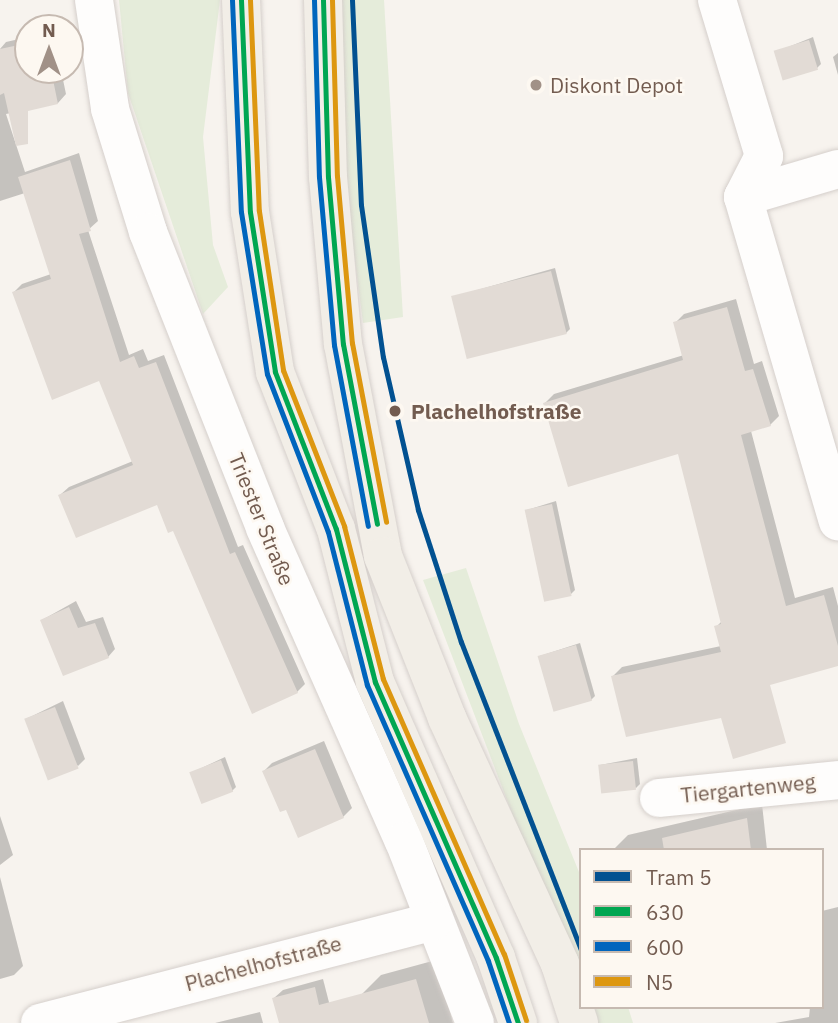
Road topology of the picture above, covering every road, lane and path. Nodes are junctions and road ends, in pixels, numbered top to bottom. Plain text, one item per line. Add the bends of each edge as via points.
1 (94, 0) edge
2 (240, 0) edge
3 (323, 0) edge
4 (717, 0) edge
5 (838, 169) edge
6 (743, 197) junction
7 (838, 521) edge
8 (838, 780) edge
9 (659, 798) dead end
10 (433, 921) junction
11 (137, 1010) edge
12 (40, 1023) edge
13 (475, 1023) edge
14 (518, 1023) edge
15 (579, 1023) edge

1 - 10 street, Triester Straße via 110,109 148,232 265,528 404,841
2 - 14 main road via 250,212 275,372 336,529 375,682 496,958
3 - 15 main road via 328,177 343,344 383,556 447,718 560,964
4 - 6 street via 764,156
5 - 6 street
6 - 7 street
8 - 9 street, Tiergartenweg
10 - 11 street, Plachelhofstraße
10 - 13 street, Triester Straße
11 - 12 street, Plachelhofstraße

